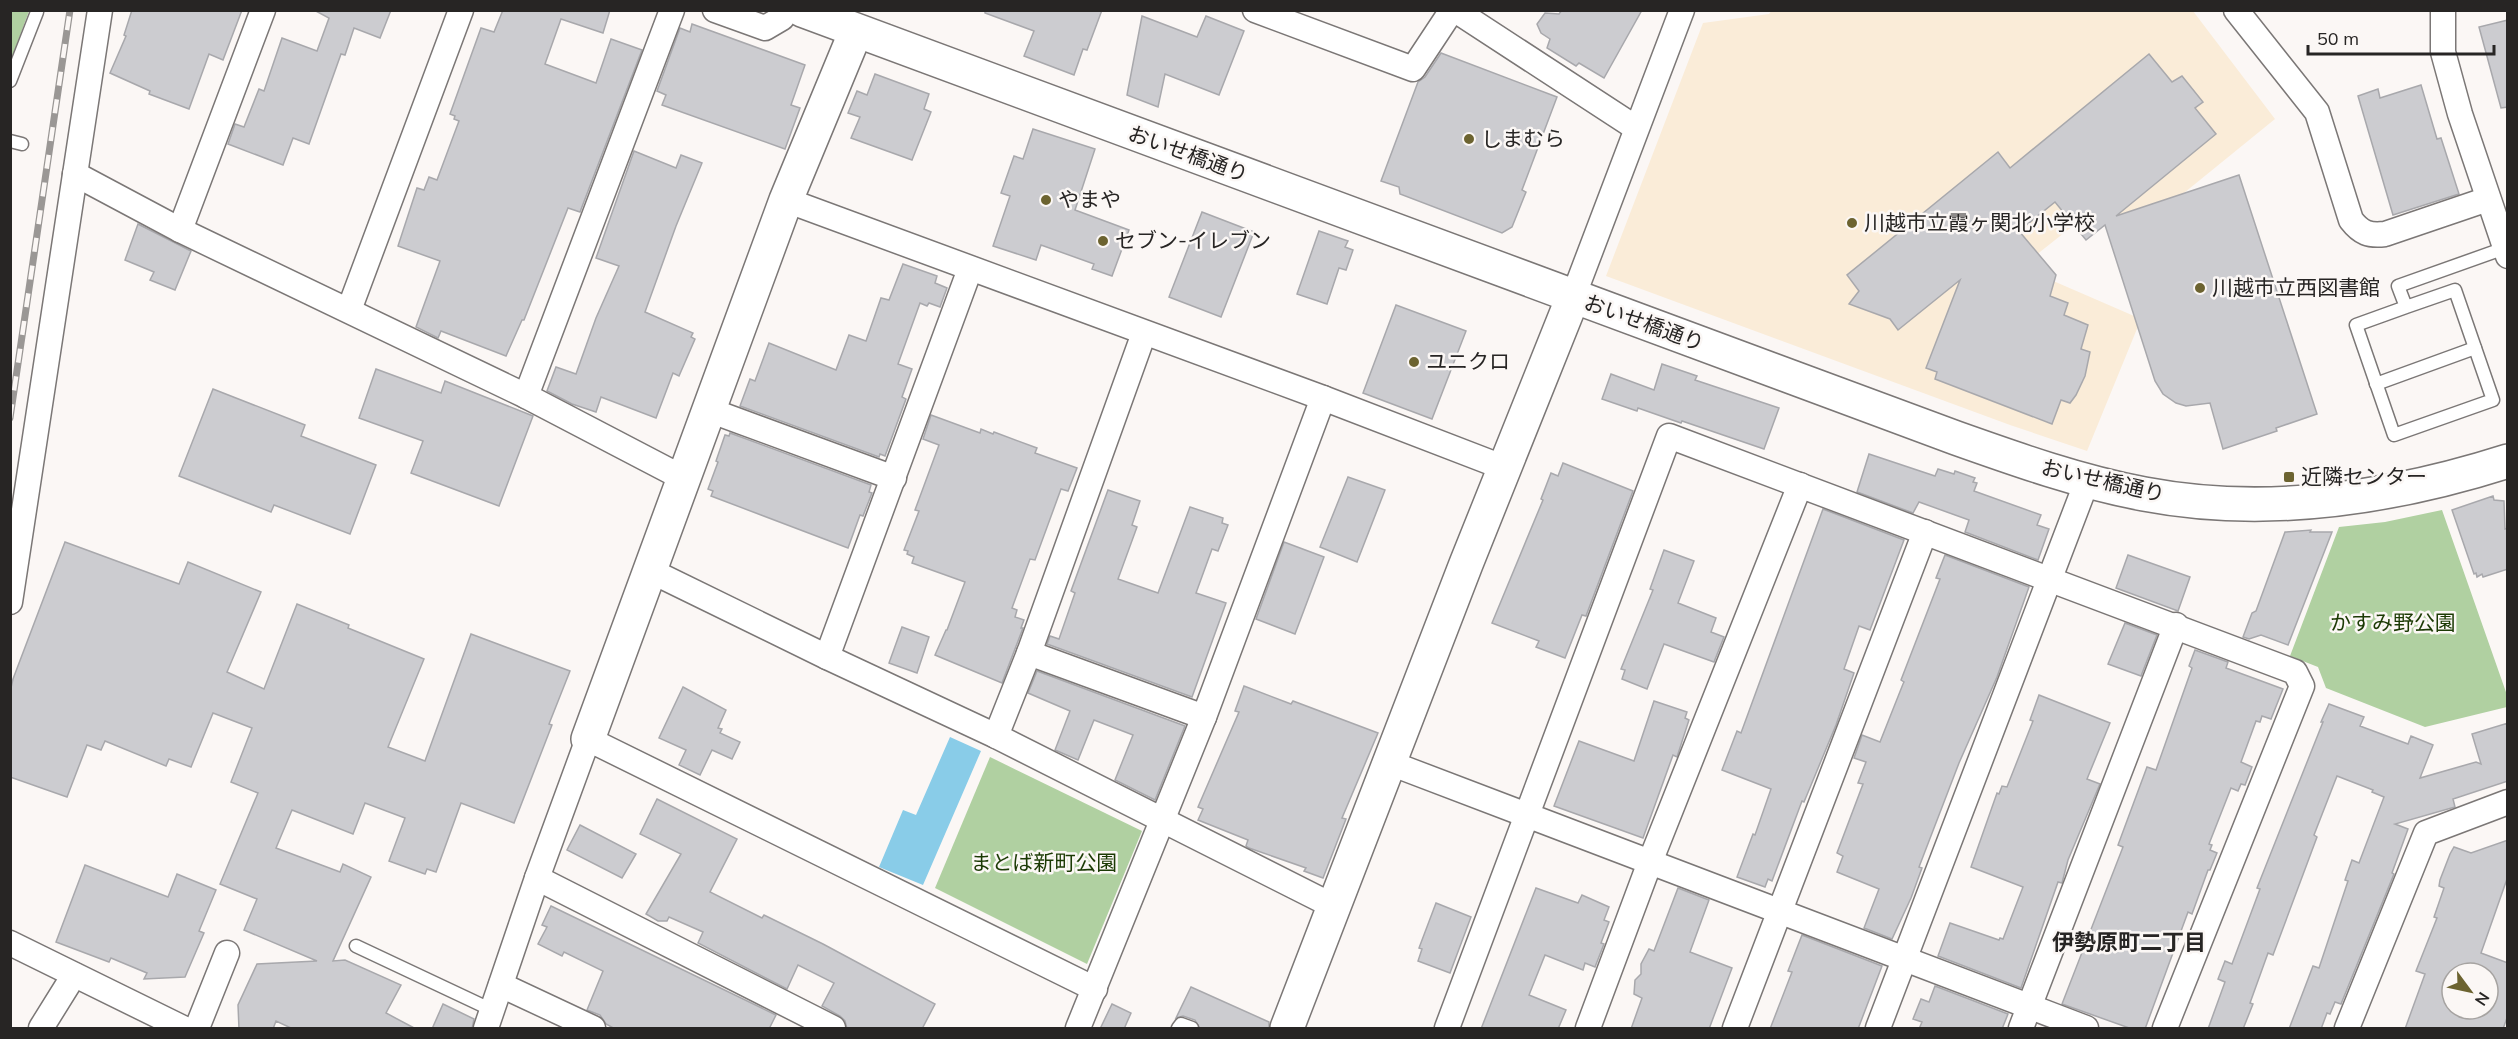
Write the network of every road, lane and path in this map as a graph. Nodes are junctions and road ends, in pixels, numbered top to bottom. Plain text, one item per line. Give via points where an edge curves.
1 (100, 10) edge
2 (263, 10) edge
3 (461, 10) edge
4 (672, 10) edge
5 (715, 10) edge
6 (787, 10) edge
7 (802, 10) edge
8 (1255, 10) edge
9 (1454, 10) edge
10 (1682, 10) edge
11 (2236, 10) edge
12 (2443, 10) edge
13 (37, 12) dead end
14 (860, 21) edge
15 (10, 81) edge
16 (1636, 128) junction
17 (75, 174) junction
18 (2495, 199) edge
19 (786, 200) junction
20 (180, 230) junction
21 (2506, 252) edge
22 (970, 269) junction
23 (1573, 297) junction
24 (2406, 307) junction
25 (349, 310) junction
26 (1144, 333) junction
27 (2475, 348) junction
28 (2376, 384) junction
29 (526, 396) junction
30 (1323, 398) junction
31 (709, 410) junction
32 (2508, 461) edge
33 (1505, 468) junction
34 (683, 478) junction
35 (894, 478) junction
36 (2087, 481) junction
37 (1800, 485) junction
38 (1925, 532) junction
39 (651, 571) junction
40 (2050, 581) junction
41 (10, 602) edge
42 (2176, 626) junction
43 (1029, 653) junction
44 (827, 657) junction
45 (1204, 717) junction
46 (996, 736) junction
47 (588, 739) junction
48 (1389, 763) junction
49 (2508, 802) edge
50 (1528, 815) junction
51 (1164, 819) junction
52 (1650, 862) junction
53 (537, 878) junction
54 (1335, 907) junction
55 (1779, 913) junction
56 (10, 943) edge
57 (356, 946) dead end
58 (227, 953) dead end
59 (1904, 960) junction
60 (74, 975) junction
61 (501, 985) junction
62 (1095, 988) junction
63 (2030, 1005) junction
64 (489, 1019) edge
65 (830, 1028) edge
66 (41, 1029) edge
67 (183, 1029) edge
68 (197, 1029) edge
69 (593, 1029) edge
70 (1078, 1029) edge
71 (1178, 1029) edge
72 (1192, 1029) edge
73 (1287, 1029) edge
74 (1447, 1029) edge
75 (1588, 1029) edge
76 (1735, 1029) edge
77 (1878, 1029) edge
78 (2021, 1029) edge
79 (2086, 1029) edge
80 (2165, 1029) edge
81 (2347, 1029) edge

1 - 17 street
2 - 20 street
3 - 25 street
4 - 29 street
5 - 6 street via 765,28 782,18
7 - 14 street, おいせ橋通り
8 - 9 street via 1413,69
9 - 16 street
10 - 16 street
11 - 18 street via 2317,112 2351,220 2359,231 2371,236 2385,234
12 - 18 street via 2443,52
13 - 15 lane
14 - 19 street
14 - 23 street, おいせ橋通り
16 - 23 street
17 - 20 street
17 - 41 street
18 - 21 street
19 - 22 street
19 - 31 street
20 - 25 street
21 - 24 lane via 2398,286
22 - 26 street
22 - 35 street
23 - 33 street
23 - 36 street, おいせ橋通り via 1978,446
24 - 27 lane via 2455,290
24 - 28 lane via 2356,325
25 - 29 street
26 - 30 street
26 - 43 street
27 - 28 lane
27 - 28 lane via 2493,400 2394,435
29 - 34 street
30 - 33 street
30 - 45 street
31 - 34 street
31 - 35 street
32 - 36 street, おいせ橋通り via 2405,487 2290,503 2194,501
33 - 48 street
34 - 39 street
35 - 44 street
36 - 40 street
37 - 38 street
37 - 50 street via 1670,436
37 - 52 street
38 - 40 street
38 - 55 street
39 - 44 street
39 - 47 street
40 - 42 street
40 - 59 street
42 - 63 street
42 - 80 street via 2295,672 2302,686
43 - 45 street
43 - 46 street
44 - 46 street
45 - 51 street
46 - 51 street
47 - 53 street
47 - 62 street
48 - 50 street
48 - 54 street
49 - 81 street via 2426,833
50 - 52 street
50 - 74 street
51 - 54 street
51 - 62 street
52 - 55 street
52 - 75 street
53 - 61 street
53 - 65 street
54 - 73 street
55 - 59 street
55 - 76 street
56 - 60 street
57 - 64 lane
58 - 68 street
59 - 63 street
59 - 77 street
60 - 66 street
60 - 67 street
61 - 64 street
61 - 69 street
62 - 70 street
63 - 78 street
63 - 79 street
71 - 72 lane via 1180,1024

